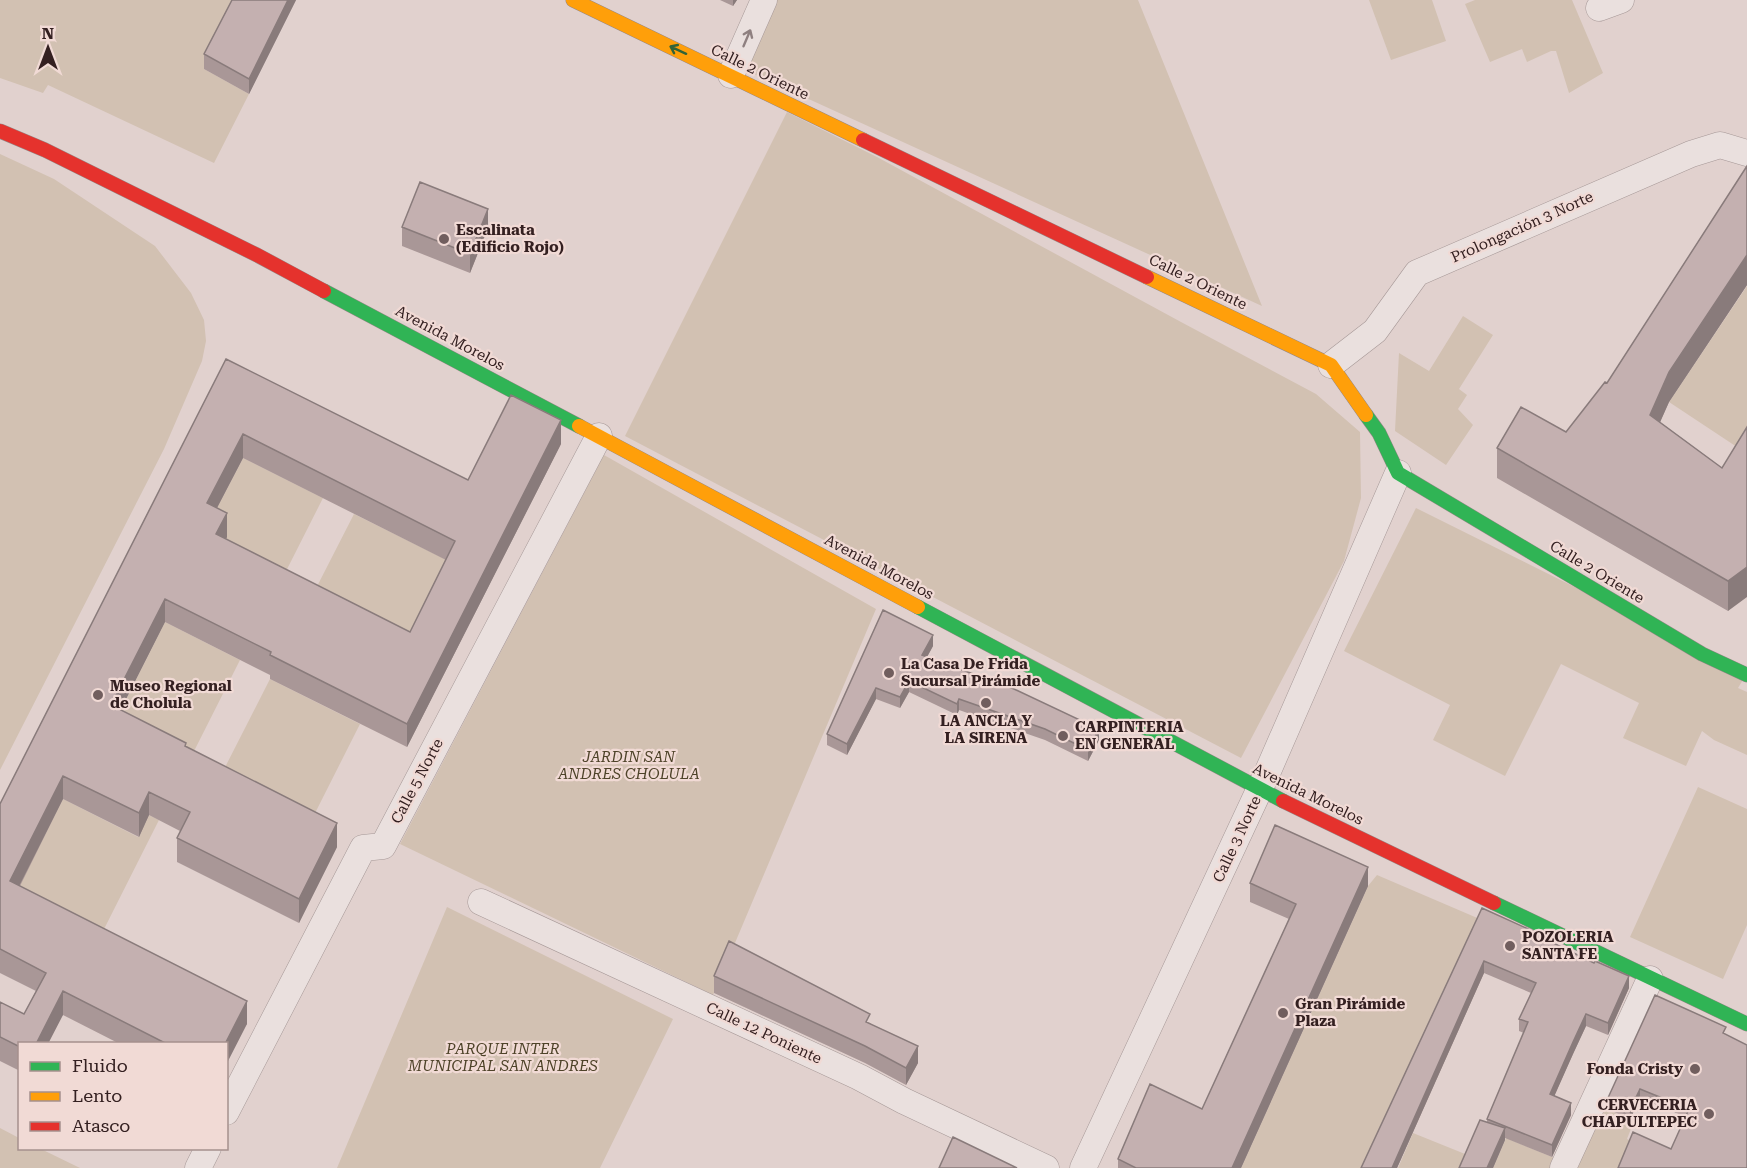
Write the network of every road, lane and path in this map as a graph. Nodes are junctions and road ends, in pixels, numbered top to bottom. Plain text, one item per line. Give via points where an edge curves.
1 (573, 0) edge
2 (764, 0) edge
3 (731, 75) junction
4 (0, 131) edge
5 (1747, 153) edge
6 (1331, 366) junction
7 (599, 436) junction
8 (1398, 473) junction
9 (1747, 675) edge
10 (1260, 790) junction
11 (480, 902) dead end
12 (1650, 979) junction
13 (1747, 1024) edge
14 (228, 1108) edge
15 (207, 1150) edge
16 (198, 1168) edge
17 (1046, 1168) edge
18 (1083, 1168) edge
19 (1563, 1168) edge

3 -> 1 main road, Calle 2 Oriente
3 -> 2 street
3 - 6 main road, Calle 2 Oriente
4 - 7 main road, Avenida Morelos via 257,255
5 - 6 street, Prolongación 3 Norte via 1720,145 1691,154 1417,273 1375,331
6 - 8 main road, Calle 2 Oriente via 1378,433
7 - 10 main road, Avenida Morelos
7 - 14 street, Calle 5 Norte via 383,846 363,848
8 - 9 main road, Calle 2 Oriente via 1702,654
8 - 10 street, Calle 3 Norte
10 - 12 main road, Avenida Morelos
10 - 18 street, Calle 3 Norte
11 - 17 street, Calle 12 Poniente
12 - 13 main road, Avenida Morelos
12 - 19 street
15 - 16 street

